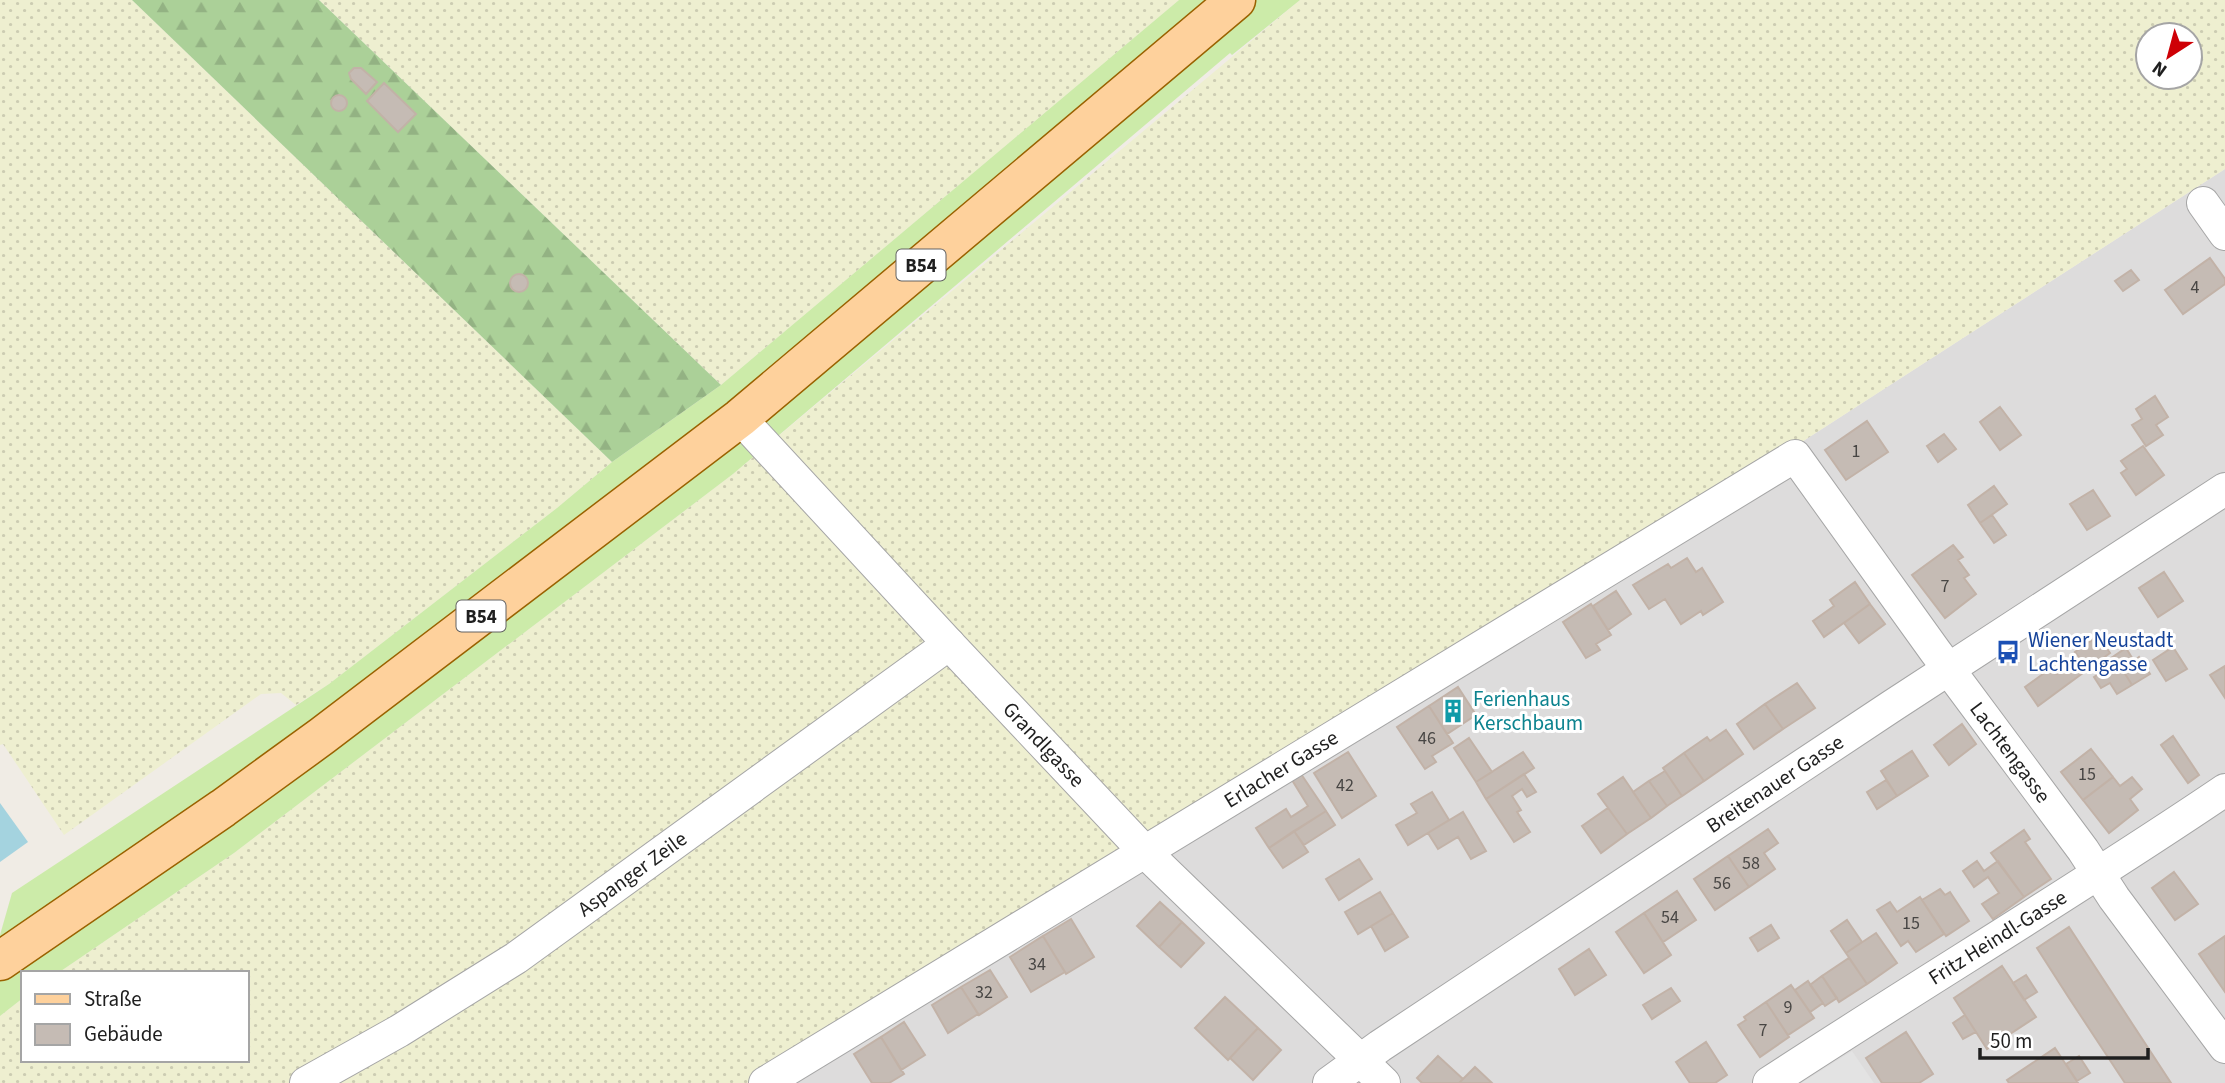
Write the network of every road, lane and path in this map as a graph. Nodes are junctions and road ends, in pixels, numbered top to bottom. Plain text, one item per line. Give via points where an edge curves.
1 (1236, 0) edge
2 (2203, 203) dead end
3 (2225, 234) edge
4 (740, 418) junction
5 (1795, 456) joint
6 (2225, 489) edge
7 (949, 644) junction
8 (1949, 670) junction
9 (2225, 790) edge
10 (1146, 853) junction
11 (2098, 873) junction
12 (0, 961) edge
13 (2225, 1047) edge
14 (1360, 1060) junction
15 (306, 1083) edge
16 (765, 1083) edge
17 (1329, 1083) edge
18 (1384, 1083) edge
19 (1769, 1083) edge

1 - 4 main road, B54
2 - 3 street
4 - 7 street, Grandlgasse
4 - 12 main road, B54 via 322,736
5 - 8 street, Lachtengasse
5 - 10 street, Erlacher Gasse
6 - 8 street, Breitenauer Gasse
7 - 10 street, Grandlgasse
7 - 15 street, Aspanger Zeile via 516,958
8 - 11 street, Lachtengasse
8 - 14 street, Breitenauer Gasse
9 - 11 street, Fritz Heindl-Gasse
10 - 14 street, Grandlgasse
10 - 16 street, Erlacher Gasse
11 - 13 street, Lachtengasse
11 - 19 street, Fritz Heindl-Gasse
14 - 17 street, Breitenauer Gasse
14 - 18 street, Grandlgasse

